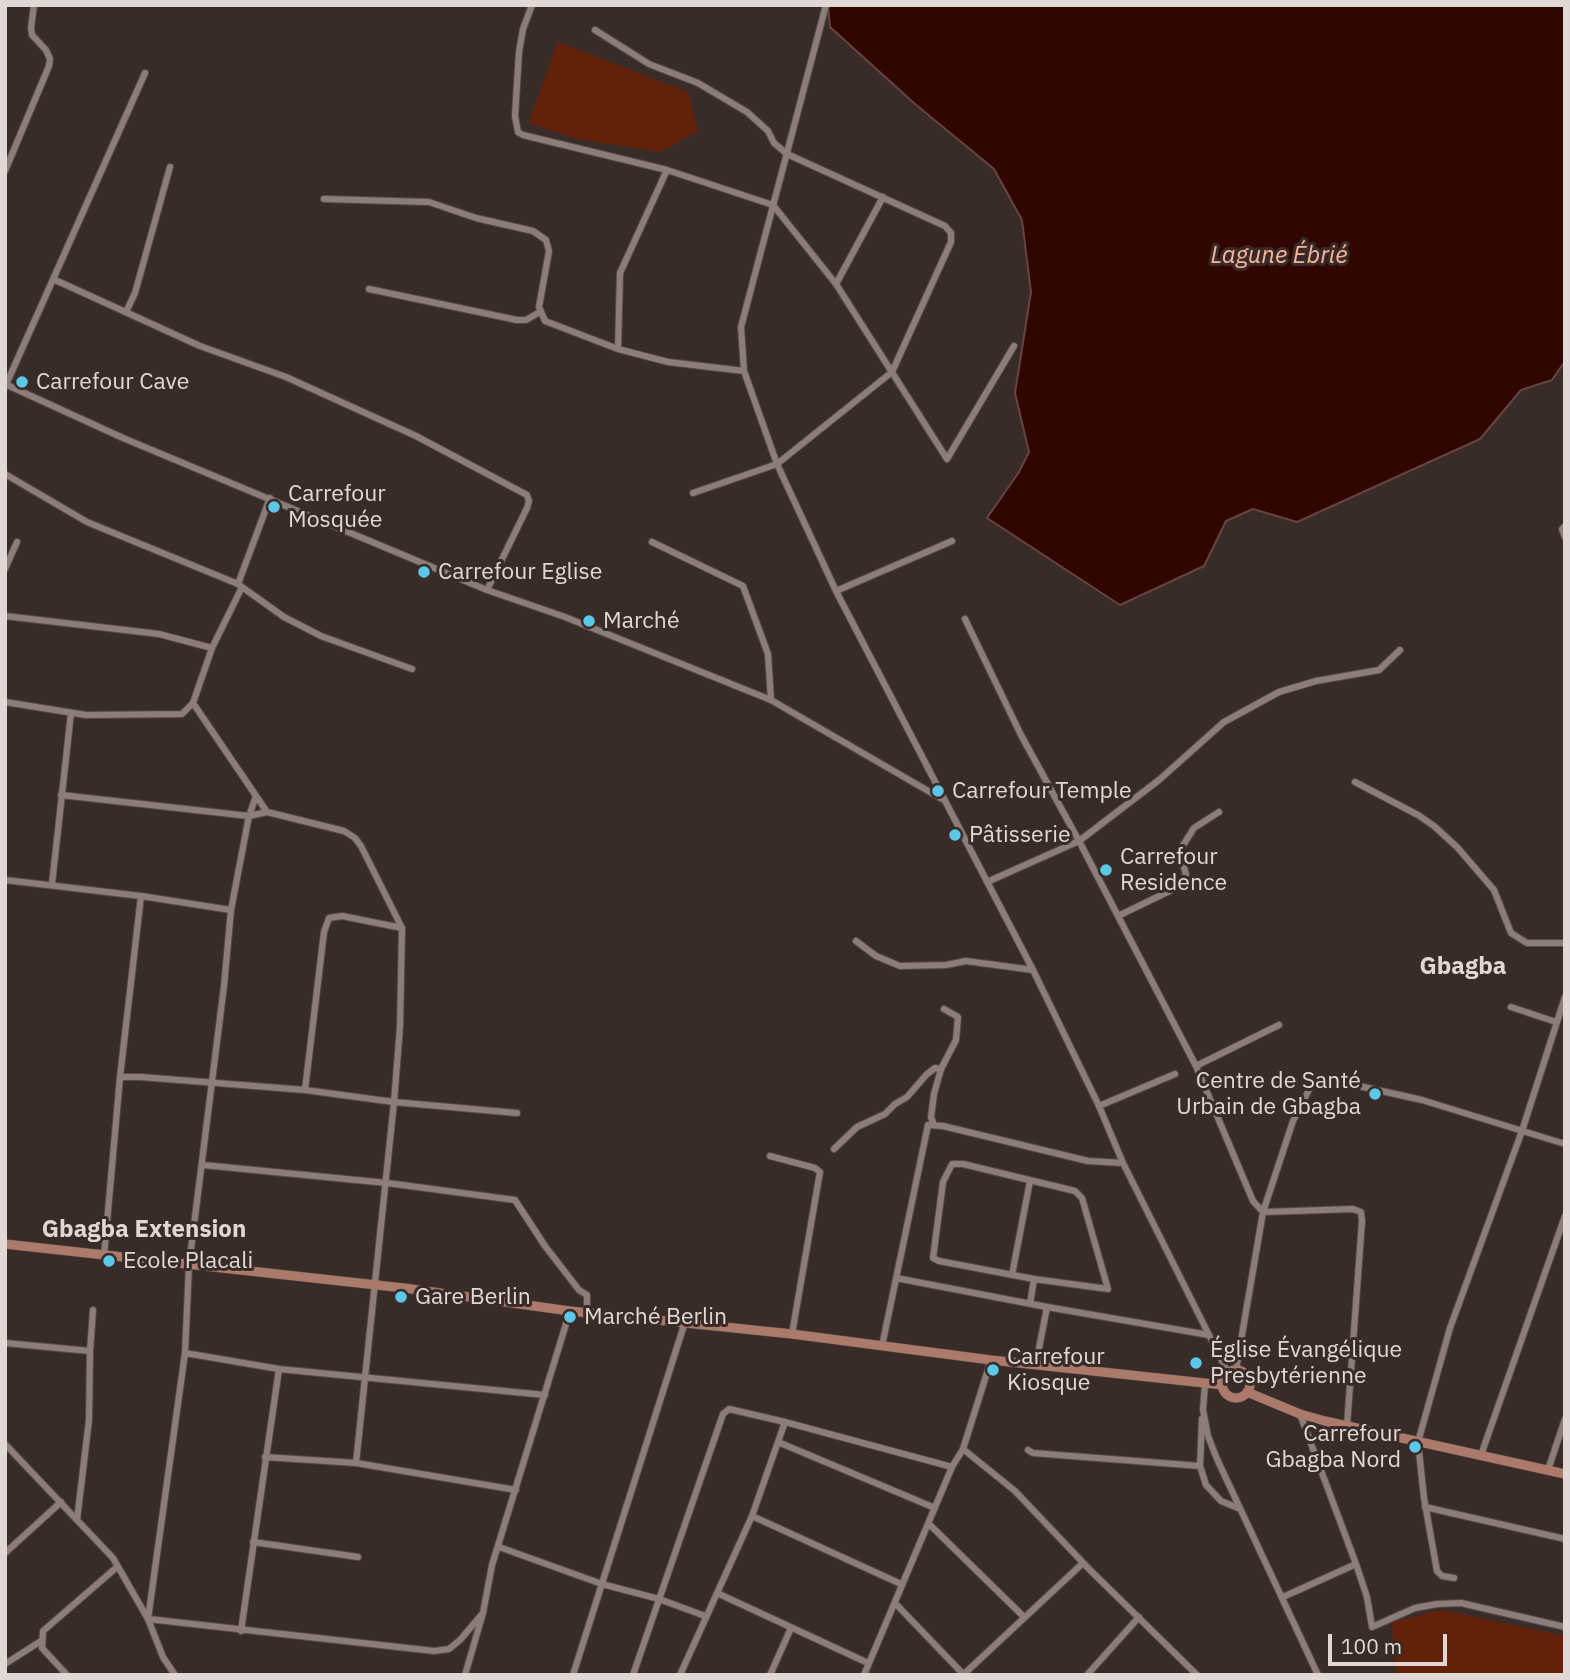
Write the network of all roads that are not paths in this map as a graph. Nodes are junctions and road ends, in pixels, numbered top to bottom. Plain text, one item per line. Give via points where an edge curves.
1 (532, 5) edge
2 (826, 5) edge
3 (32, 6) edge
4 (595, 30) dead end
5 (145, 73) dead end
6 (787, 154) junction
7 (170, 167) dead end
8 (667, 170) junction
9 (5, 171) edge
10 (883, 197) junction
11 (324, 199) dead end
12 (773, 205) junction
13 (52, 279) junction
14 (836, 284) junction
15 (369, 289) dead end
16 (126, 312) junction
17 (540, 312) junction
18 (1014, 346) dead end
19 (618, 349) junction
20 (744, 371) junction
21 (892, 372) junction
22 (6, 385) edge
23 (777, 464) junction
24 (5, 474) edge
25 (693, 492) dead end
26 (270, 498) junction
27 (1565, 526) edge
28 (1565, 537) edge
29 (952, 541) dead end
30 (17, 542) dead end
31 (652, 542) dead end
32 (5, 569) edge
33 (240, 585) junction
34 (487, 590) junction
35 (836, 591) junction
36 (5, 616) edge
37 (965, 619) dead end
38 (212, 648) junction
39 (1400, 650) dead end
40 (412, 669) dead end
41 (771, 700) junction
42 (5, 702) edge
43 (193, 703) junction
44 (71, 713) junction
45 (1355, 782) dead end
46 (61, 795) junction
47 (256, 796) junction
48 (944, 800) junction
49 (267, 812) junction
50 (1219, 812) dead end
51 (249, 817) junction
52 (1079, 841) junction
53 (5, 880) edge
54 (987, 882) junction
55 (52, 884) junction
56 (141, 896) junction
57 (231, 910) junction
58 (1118, 916) junction
59 (402, 928) junction
60 (856, 941) dead end
61 (1565, 943) edge
62 (1033, 970) junction
63 (1565, 997) edge
64 (1511, 1007) dead end
65 (944, 1009) dead end
66 (1556, 1022) junction
67 (1279, 1025) dead end
68 (1196, 1066) junction
69 (942, 1069) junction
70 (1175, 1074) dead end
71 (120, 1077) junction
72 (212, 1082) junction
73 (305, 1090) junction
74 (394, 1102) junction
75 (1099, 1106) junction
76 (517, 1113) dead end
77 (934, 1125) junction
78 (1522, 1131) junction
79 (1565, 1144) edge
80 (834, 1149) dead end
81 (770, 1156) dead end
82 (1123, 1163) junction
83 (203, 1165) junction
84 (1030, 1181) junction
85 (387, 1183) junction
86 (1262, 1212) junction
87 (1565, 1216) edge
88 (5, 1244) edge
89 (104, 1256) junction
90 (190, 1265) junction
91 (1012, 1275) junction
92 (896, 1278) junction
93 (1034, 1279) junction
94 (376, 1285) junction
95 (1030, 1304) junction
96 (1046, 1307) junction
97 (93, 1310) dead end
98 (570, 1311) junction
99 (587, 1313) junction
100 (685, 1322) junction
101 (792, 1334) junction
102 (1209, 1335) junction
103 (5, 1343) edge
104 (882, 1346) junction
105 (90, 1351) junction
106 (185, 1353) junction
107 (991, 1360) junction
108 (1036, 1364) junction
109 (279, 1369) junction
110 (1232, 1371) junction
111 (365, 1378) junction
112 (1205, 1384) junction
113 (1223, 1385) junction
114 (1247, 1392) junction
115 (545, 1395) junction
116 (1203, 1410) junction
117 (1300, 1414) junction
118 (1565, 1419) edge
119 (785, 1422) junction
120 (1347, 1426) junction
121 (778, 1442) junction
122 (1418, 1442) junction
123 (5, 1444) edge
124 (963, 1448) junction
125 (1028, 1450) dead end
126 (1482, 1455) junction
127 (265, 1457) junction
128 (356, 1463) junction
129 (1200, 1466) junction
130 (952, 1467) junction
131 (1548, 1470) junction
132 (1565, 1474) edge
133 (516, 1490) junction
134 (61, 1502) junction
135 (1426, 1507) junction
136 (935, 1508) junction
137 (1238, 1508) junction
138 (752, 1516) junction
139 (77, 1520) junction
140 (930, 1525) junction
141 (1565, 1539) edge
142 (253, 1542) junction
143 (499, 1547) junction
144 (5, 1553) edge
145 (358, 1557) dead end
146 (1083, 1563) junction
147 (1356, 1564) junction
148 (117, 1567) junction
149 (1454, 1578) dead end
150 (603, 1584) junction
151 (901, 1584) junction
152 (716, 1594) junction
153 (1283, 1597) junction
154 (659, 1599) junction
155 (895, 1603) junction
156 (483, 1613) junction
157 (705, 1616) junction
158 (1024, 1617) junction
159 (1139, 1617) junction
160 (148, 1619) junction
161 (1565, 1627) edge
162 (790, 1628) junction
163 (241, 1631) junction
164 (41, 1641) junction
165 (868, 1662) junction
166 (5, 1664) edge
167 (964, 1674) edge
168 (66, 1675) edge
169 (175, 1675) edge
170 (464, 1675) edge
171 (573, 1675) edge
172 (633, 1675) edge
173 (680, 1675) edge
174 (770, 1675) edge
175 (864, 1675) edge
176 (1087, 1675) edge
177 (1197, 1675) edge
178 (1318, 1675) edge

1 - 8 street via 519,52 518,132
2 - 6 street
3 - 9 street via 32,35 50,60
4 - 6 street via 649,64 698,83 737,106
5 - 13 street
6 - 10 street
6 - 12 street
7 - 16 street
8 - 12 street
8 - 19 street via 620,273
10 - 14 street
10 - 21 street via 951,233 951,242
11 - 17 street via 429,202 476,219 533,231 546,240 549,251
12 - 14 street
12 - 20 street via 741,327
13 - 16 street
13 - 22 street
14 - 21 street
15 - 17 street via 517,320
16 - 34 street via 200,346 286,377 527,495 527,508
17 - 19 street via 551,325
18 - 21 street via 947,458
19 - 20 street via 668,362
20 - 23 street
21 - 23 street
22 - 26 street
23 - 25 street
23 - 35 street
24 - 33 street via 87,522
26 - 33 street
26 - 34 street
27 - 28 street
29 - 35 street
30 - 32 street
31 - 41 street via 743,586 768,654
33 - 38 street
33 - 40 street via 284,617 321,636
34 - 41 street
35 - 48 street
36 - 38 street via 159,635
37 - 52 street
38 - 43 street
39 - 52 street via 1379,670 1279,691 1224,722
41 - 48 street
42 - 44 street
43 - 44 street via 176,716
43 - 47 street
44 - 46 street
45 - 61 street via 1418,815 1457,847 1494,890 1511,933 1527,943
46 - 51 street
46 - 55 street
47 - 49 street
47 - 51 street
48 - 54 street
49 - 51 street
49 - 59 street via 344,831 355,838
50 - 58 street via 1194,828 1182,847 1186,875 1180,886
51 - 57 street
52 - 54 street
52 - 58 street
53 - 55 street
54 - 62 street
55 - 56 street
56 - 57 street
56 - 71 street
57 - 72 street
58 - 68 street
59 - 73 street via 342,916 329,918
59 - 74 street
60 - 62 street via 900,966 966,961
62 - 75 street
63 - 66 street
64 - 66 street
65 - 69 street via 958,1017 956,1040
66 - 78 street
67 - 68 street
68 - 86 street via 1253,1201
69 - 77 street via 934,1094
69 - 80 street via 935,1068 907,1097 857,1127
70 - 75 street
71 - 72 street
71 - 89 street
72 - 73 street
72 - 83 street
73 - 74 street
74 - 76 street
74 - 85 street
75 - 82 street
77 - 82 street via 1088,1161
77 - 92 street via 925,1130
78 - 79 street
78 - 86 street via 1422,1100 1328,1079 1314,1080 1293,1121
78 - 122 street via 1451,1328
81 - 101 street via 820,1172
82 - 102 street
83 - 85 street
83 - 90 street
84 - 91 street
84 - 91 street via 952,1164 943,1182 933,1258
84 - 93 street via 1075,1191 1082,1198 1108,1289
85 - 94 street
85 - 99 street via 515,1200 545,1246 587,1295
86 - 110 street
86 - 120 street via 1361,1212
87 - 126 street
88 - 89 street
89 - 90 street
90 - 94 street
90 - 106 street
91 - 93 street
92 - 95 street
92 - 104 street
93 - 95 street
94 - 98 street
94 - 111 street
95 - 96 street
96 - 102 street
96 - 108 street
97 - 105 street
98 - 99 street
98 - 115 street
99 - 100 street
100 - 101 street
100 - 150 street
101 - 104 street
102 - 110 street
103 - 105 street
104 - 107 street
105 - 139 street via 89,1420
106 - 109 street
106 - 160 street
107 - 108 street
107 - 124 street
108 - 112 street
109 - 111 street
109 - 127 street
110 - 113 street
110 - 114 street via 1244,1372 1249,1380
111 - 115 street
111 - 128 street
112 - 113 street
112 - 116 street
113 - 114 street via 1234,1397
114 - 117 street
115 - 133 street
116 - 129 street
116 - 137 street via 1208,1436
117 - 120 street
117 - 147 street
118 - 131 street
119 - 121 street
119 - 130 street
119 - 154 street via 729,1409 723,1414
120 - 122 street
121 - 136 street
121 - 138 street
122 - 126 street
122 - 135 street
123 - 134 street
124 - 130 street
124 - 146 street via 1015,1491
125 - 129 street
126 - 131 street
127 - 128 street
127 - 142 street
128 - 133 street
129 - 137 street via 1211,1492
130 - 136 street
131 - 132 street
133 - 143 street
134 - 139 street
134 - 144 street
135 - 141 street
135 - 149 street via 1437,1572
136 - 140 street
137 - 153 street
138 - 151 street
138 - 152 street
139 - 148 street
140 - 151 street
140 - 158 street
142 - 145 street
142 - 163 street
143 - 150 street
143 - 156 street
146 - 158 street
146 - 159 street
147 - 153 street
147 - 161 street via 1372,1627 1415,1608 1461,1603
148 - 160 street
148 - 164 street via 43,1631
150 - 154 street
150 - 171 street
151 - 155 street
152 - 157 street
152 - 162 street
153 - 178 street
154 - 157 street
154 - 172 street
155 - 165 street
155 - 167 street
156 - 163 street via 449,1649 434,1651
156 - 170 street
157 - 173 street
158 - 167 street
159 - 176 street
159 - 177 street
160 - 163 street
160 - 169 street
162 - 165 street
162 - 174 street
164 - 166 street
164 - 168 street
165 - 175 street

